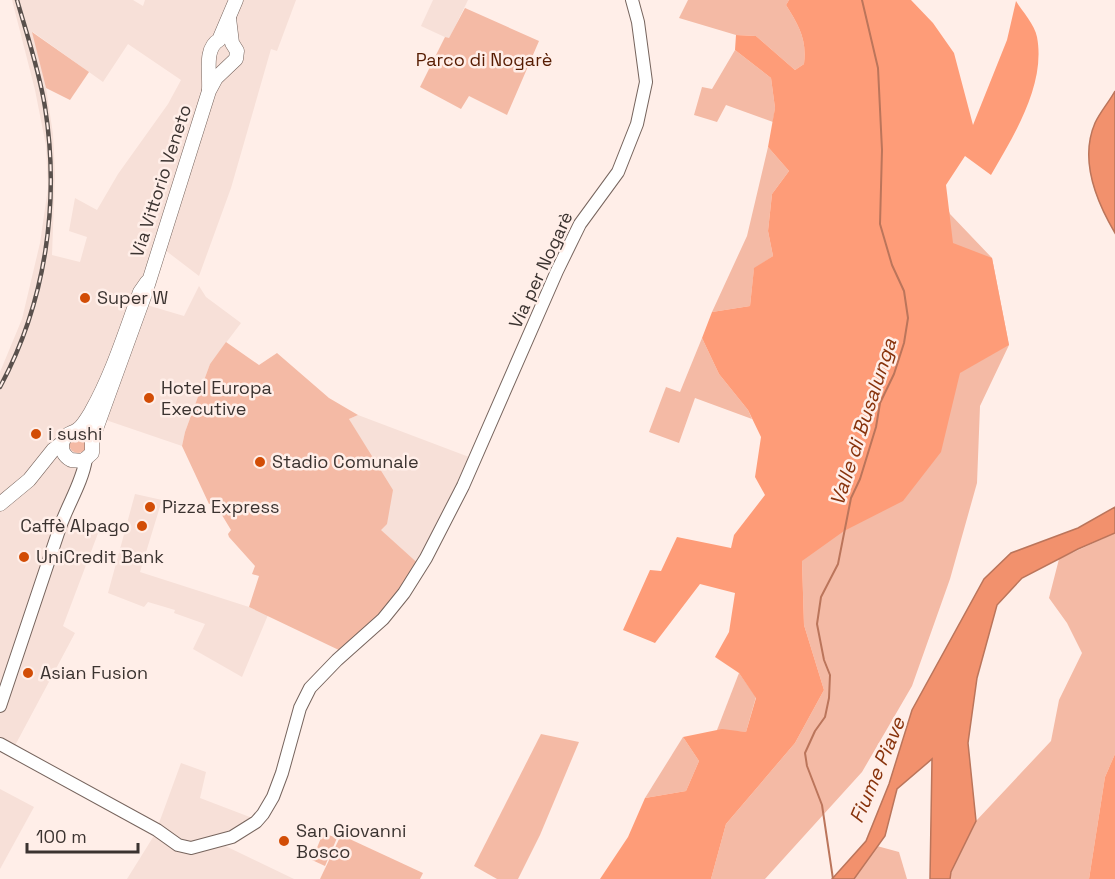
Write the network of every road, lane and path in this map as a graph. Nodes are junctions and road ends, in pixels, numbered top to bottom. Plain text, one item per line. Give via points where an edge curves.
1 (236, 0) edge
2 (632, 0) edge
3 (226, 42) junction
4 (210, 60) junction
5 (226, 68) junction
6 (209, 91) junction
7 (147, 282) junction
8 (77, 430) junction
9 (92, 440) junction
10 (72, 455) junction
11 (0, 504) edge
12 (0, 706) edge
13 (0, 744) edge

1 - 3 main road, Via Vittorio Veneto
2 - 13 street, Via per Nogarè via 646,82 637,124 618,172 580,224 464,486 426,558 393,607 314,682 306,695 282,773 263,814 232,837 191,848 182,846
3 - 4 main road, Via Vittorio Veneto via 211,46
3 - 5 main road, Via Vittorio Veneto via 237,55
4 - 5 main road via 217,67
4 - 6 main road, Via Vittorio Veneto
5 - 6 main road, Via Vittorio Veneto
6 - 7 main road, Via Vittorio Veneto
7 - 8 main road, Via Vittorio Veneto via 99,396
7 - 9 main road, Via Vittorio Veneto
8 - 9 main road
8 - 10 main road, Via Vittorio Veneto via 68,434
9 - 10 main road, Via Vittorio Veneto via 93,449
10 - 11 main road via 57,457 41,466
10 - 12 street, Via Vittorio Veneto via 79,474 77,485

